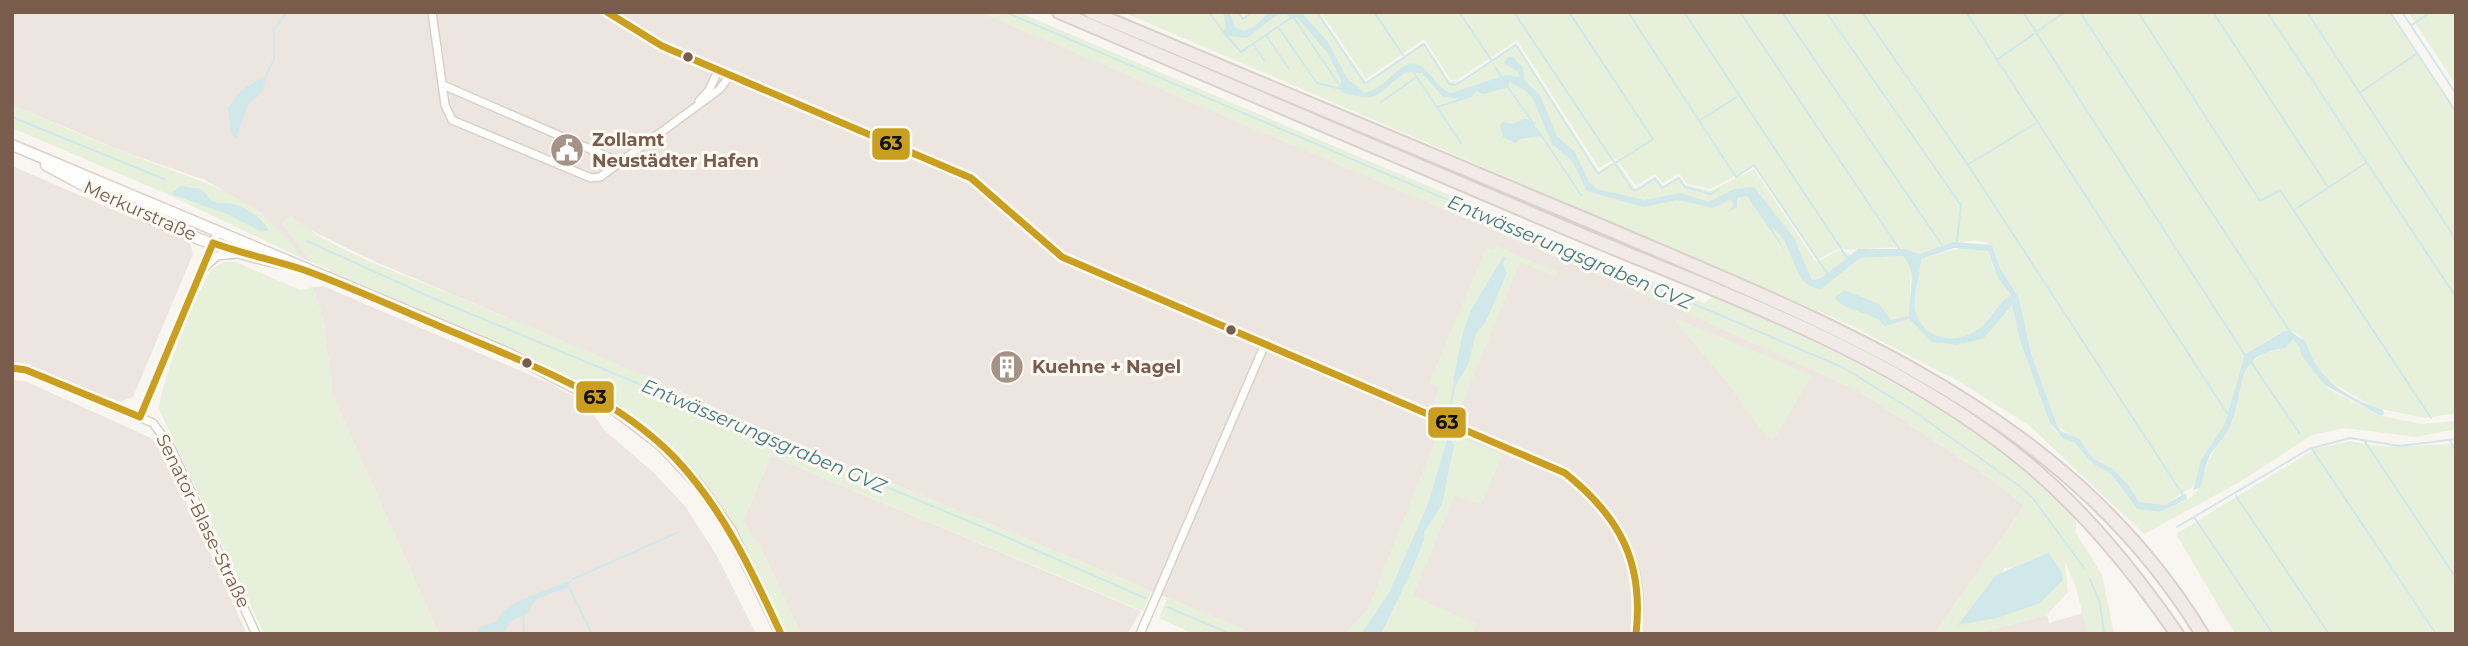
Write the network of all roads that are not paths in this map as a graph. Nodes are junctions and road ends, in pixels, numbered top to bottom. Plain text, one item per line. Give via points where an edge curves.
1 (432, 12) edge
2 (607, 12) edge
3 (1059, 12) edge
4 (1091, 12) edge
5 (719, 71) junction
6 (730, 75) junction
7 (443, 85) junction
8 (691, 109) junction
9 (12, 146) edge
10 (620, 162) junction
11 (215, 238) junction
12 (237, 253) junction
13 (314, 273) junction
14 (199, 274) junction
15 (1265, 344) junction
16 (12, 368) edge
17 (140, 417) junction
18 (256, 634) edge
19 (781, 634) edge
20 (1140, 634) edge
21 (1636, 634) edge
22 (2177, 634) edge
23 (2202, 634) edge

1 - 7 street
2 - 5 street via 640,35
3 - 22 highway via 1782,319 1911,383 2000,442 2055,488 2117,553
4 - 23 highway via 1788,307 1921,372 2030,445 2105,511
5 - 6 street
5 - 8 street
6 - 8 street via 720,89
6 - 15 street via 971,178 1062,257
7 - 10 street
7 - 10 street via 447,115 457,124 591,178
8 - 10 street
9 - 11 street, Merkurstraße via 86,188
11 - 12 street, Merkurstraße
11 - 13 street, Merkurstraße
11 - 14 street, Senator-Blase-Straße
12 - 13 street, Merkurstraße
12 - 14 street via 217,256
13 - 19 street, Merkurstraße via 517,358 578,387 635,424 680,464 715,507
14 - 17 street, Senator-Blase-Straße
15 - 20 street
15 - 21 street via 1538,459 1586,487 1613,518 1634,562 1639,594
16 - 17 street, Senator-Blase-Straße via 26,369
17 - 18 street, Senator-Blase-Straße via 153,423 171,448

